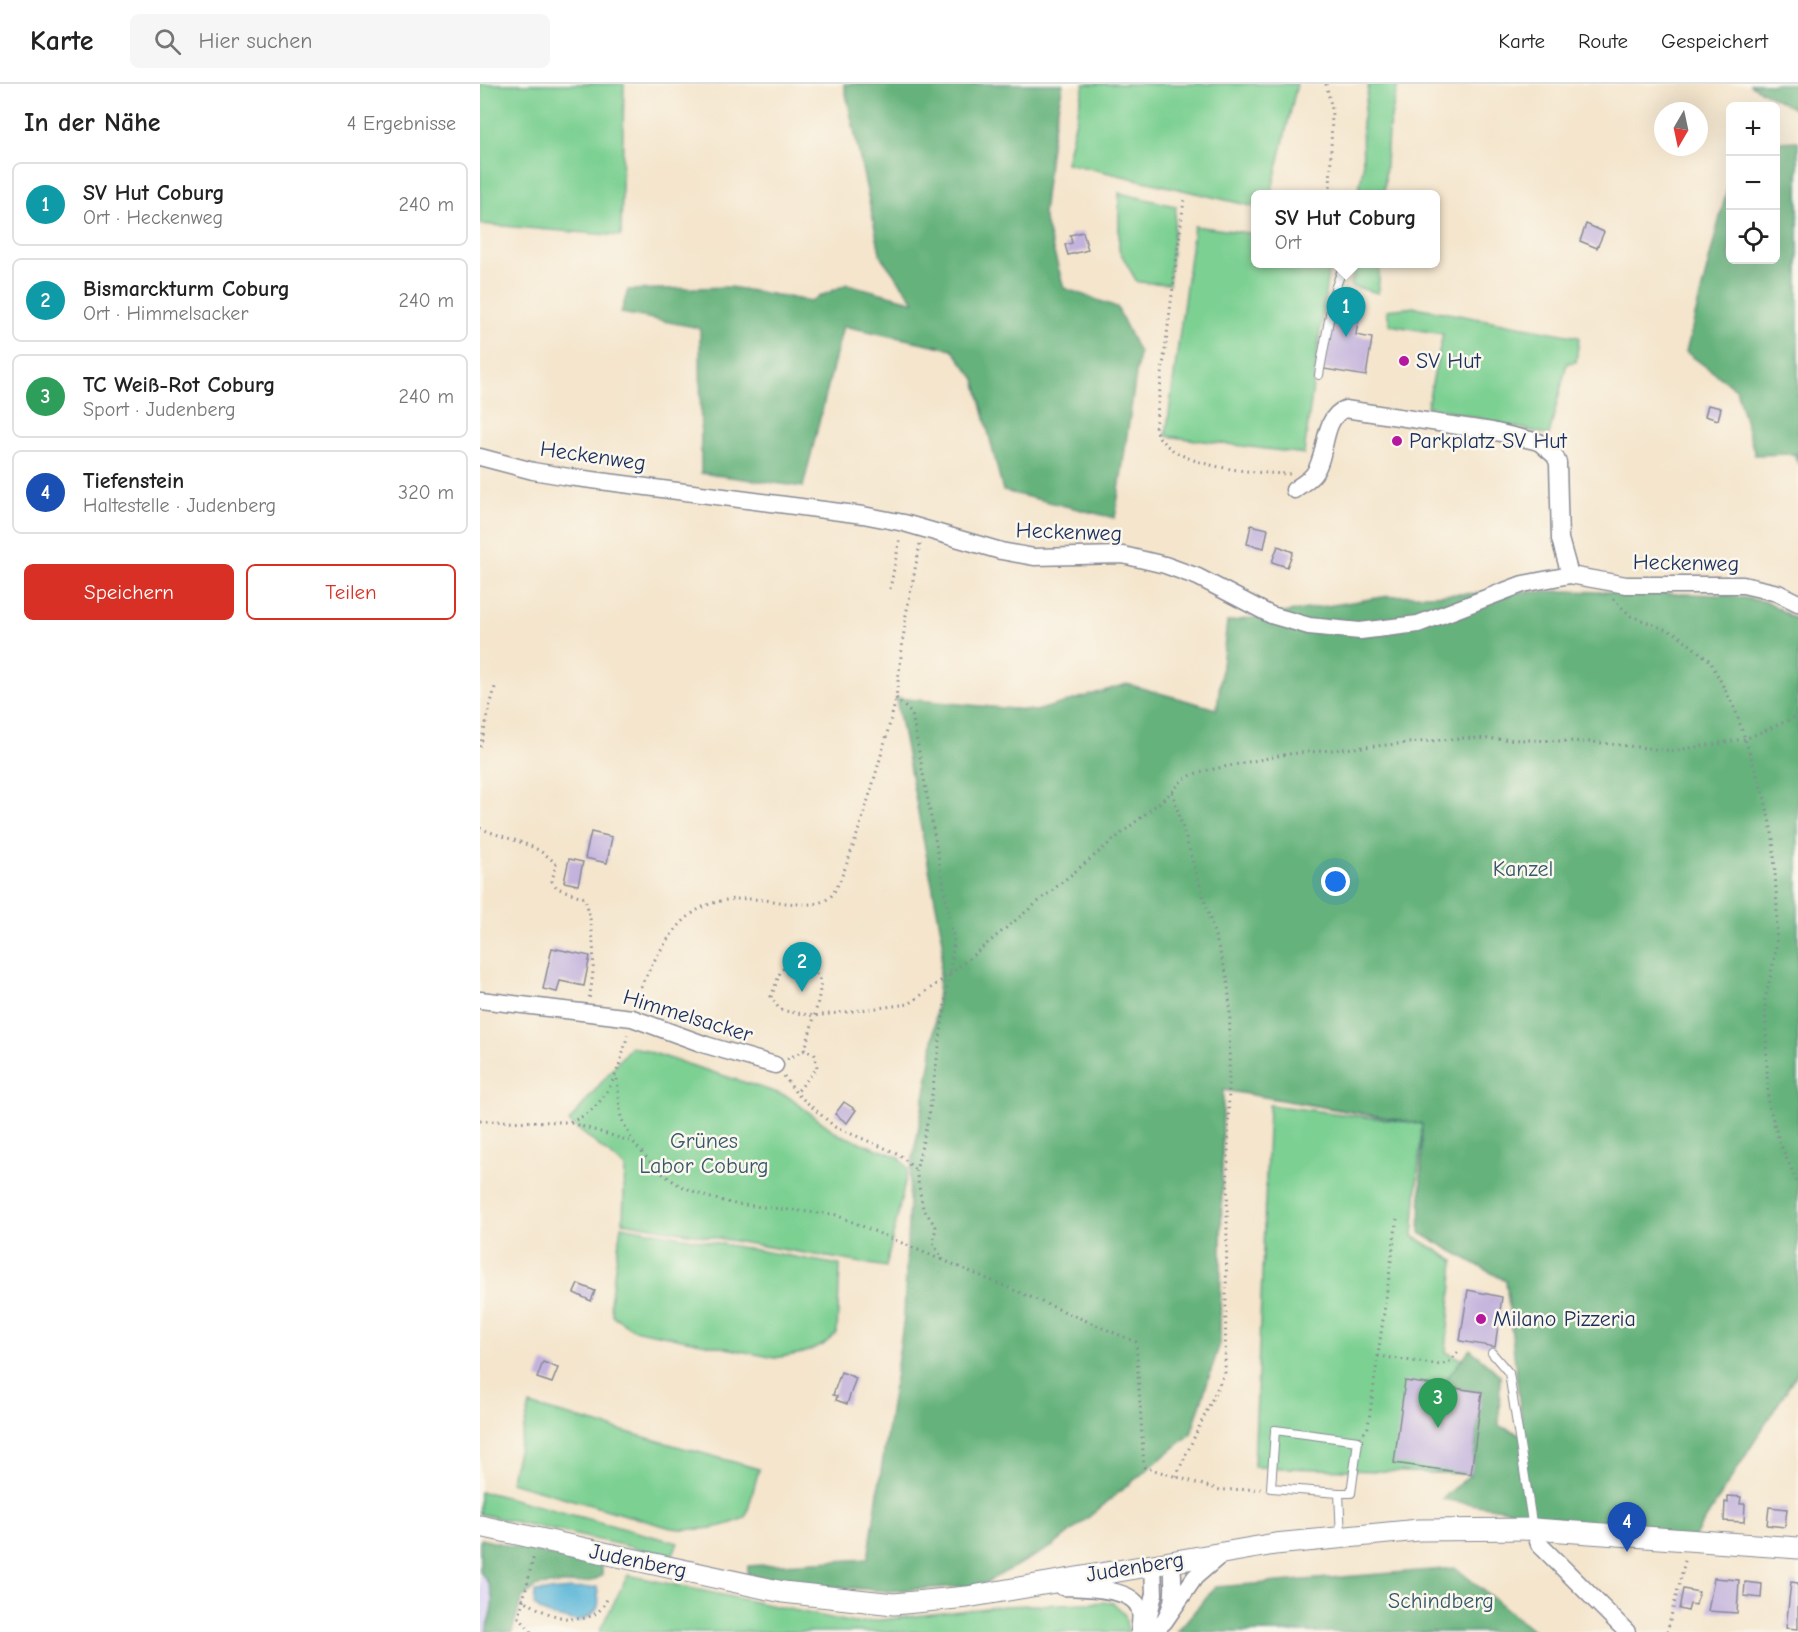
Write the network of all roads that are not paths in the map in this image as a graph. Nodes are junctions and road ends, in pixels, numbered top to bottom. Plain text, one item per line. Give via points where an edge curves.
1 (1343, 268) edge
2 (1319, 375) dead end
3 (480, 457) edge
4 (1294, 490) dead end
5 (1570, 575) junction
6 (1798, 603) edge
7 (480, 1000) edge
8 (775, 1065) road end
9 (1492, 1353) dead end
10 (1339, 1493) junction
11 (480, 1526) edge
12 (1534, 1529) junction
13 (1341, 1537) junction
14 (1798, 1548) edge
15 (1225, 1552) junction
16 (1162, 1563) junction
17 (1029, 1585) junction
18 (1159, 1627) edge
19 (1139, 1632) edge
20 (1145, 1632) edge
21 (1627, 1632) edge

1 - 2 lane via 1334,292
3 - 5 street, Heckenweg via 569,477 863,515 1034,557 1111,555 1144,560 1198,577 1271,615 1309,626 1360,631 1418,624 1523,584
4 - 5 street via 1313,475 1323,456 1330,423 1345,409 1539,442 1558,463 1560,539
5 - 6 street, Heckenweg via 1626,585 1743,585 1778,593
7 - 8 street, Himmelsacker via 632,1018
9 - 12 lane via 1509,1373
10 - 10 lane via 1350,1493 1358,1442 1275,1430 1271,1488
10 - 13 lane
11 - 17 street, Judenberg via 818,1598 894,1604 942,1601
12 - 13 street, Judenberg via 1419,1530
12 - 14 street, Judenberg
12 - 21 street via 1539,1544
13 - 15 street, Judenberg
15 - 16 street, Judenberg
15 - 18 street via 1195,1577
16 - 17 street, Judenberg
16 - 18 street via 1175,1594 1172,1608
16 - 20 street
17 - 19 street via 1100,1589 1126,1596 1134,1600 1140,1611

